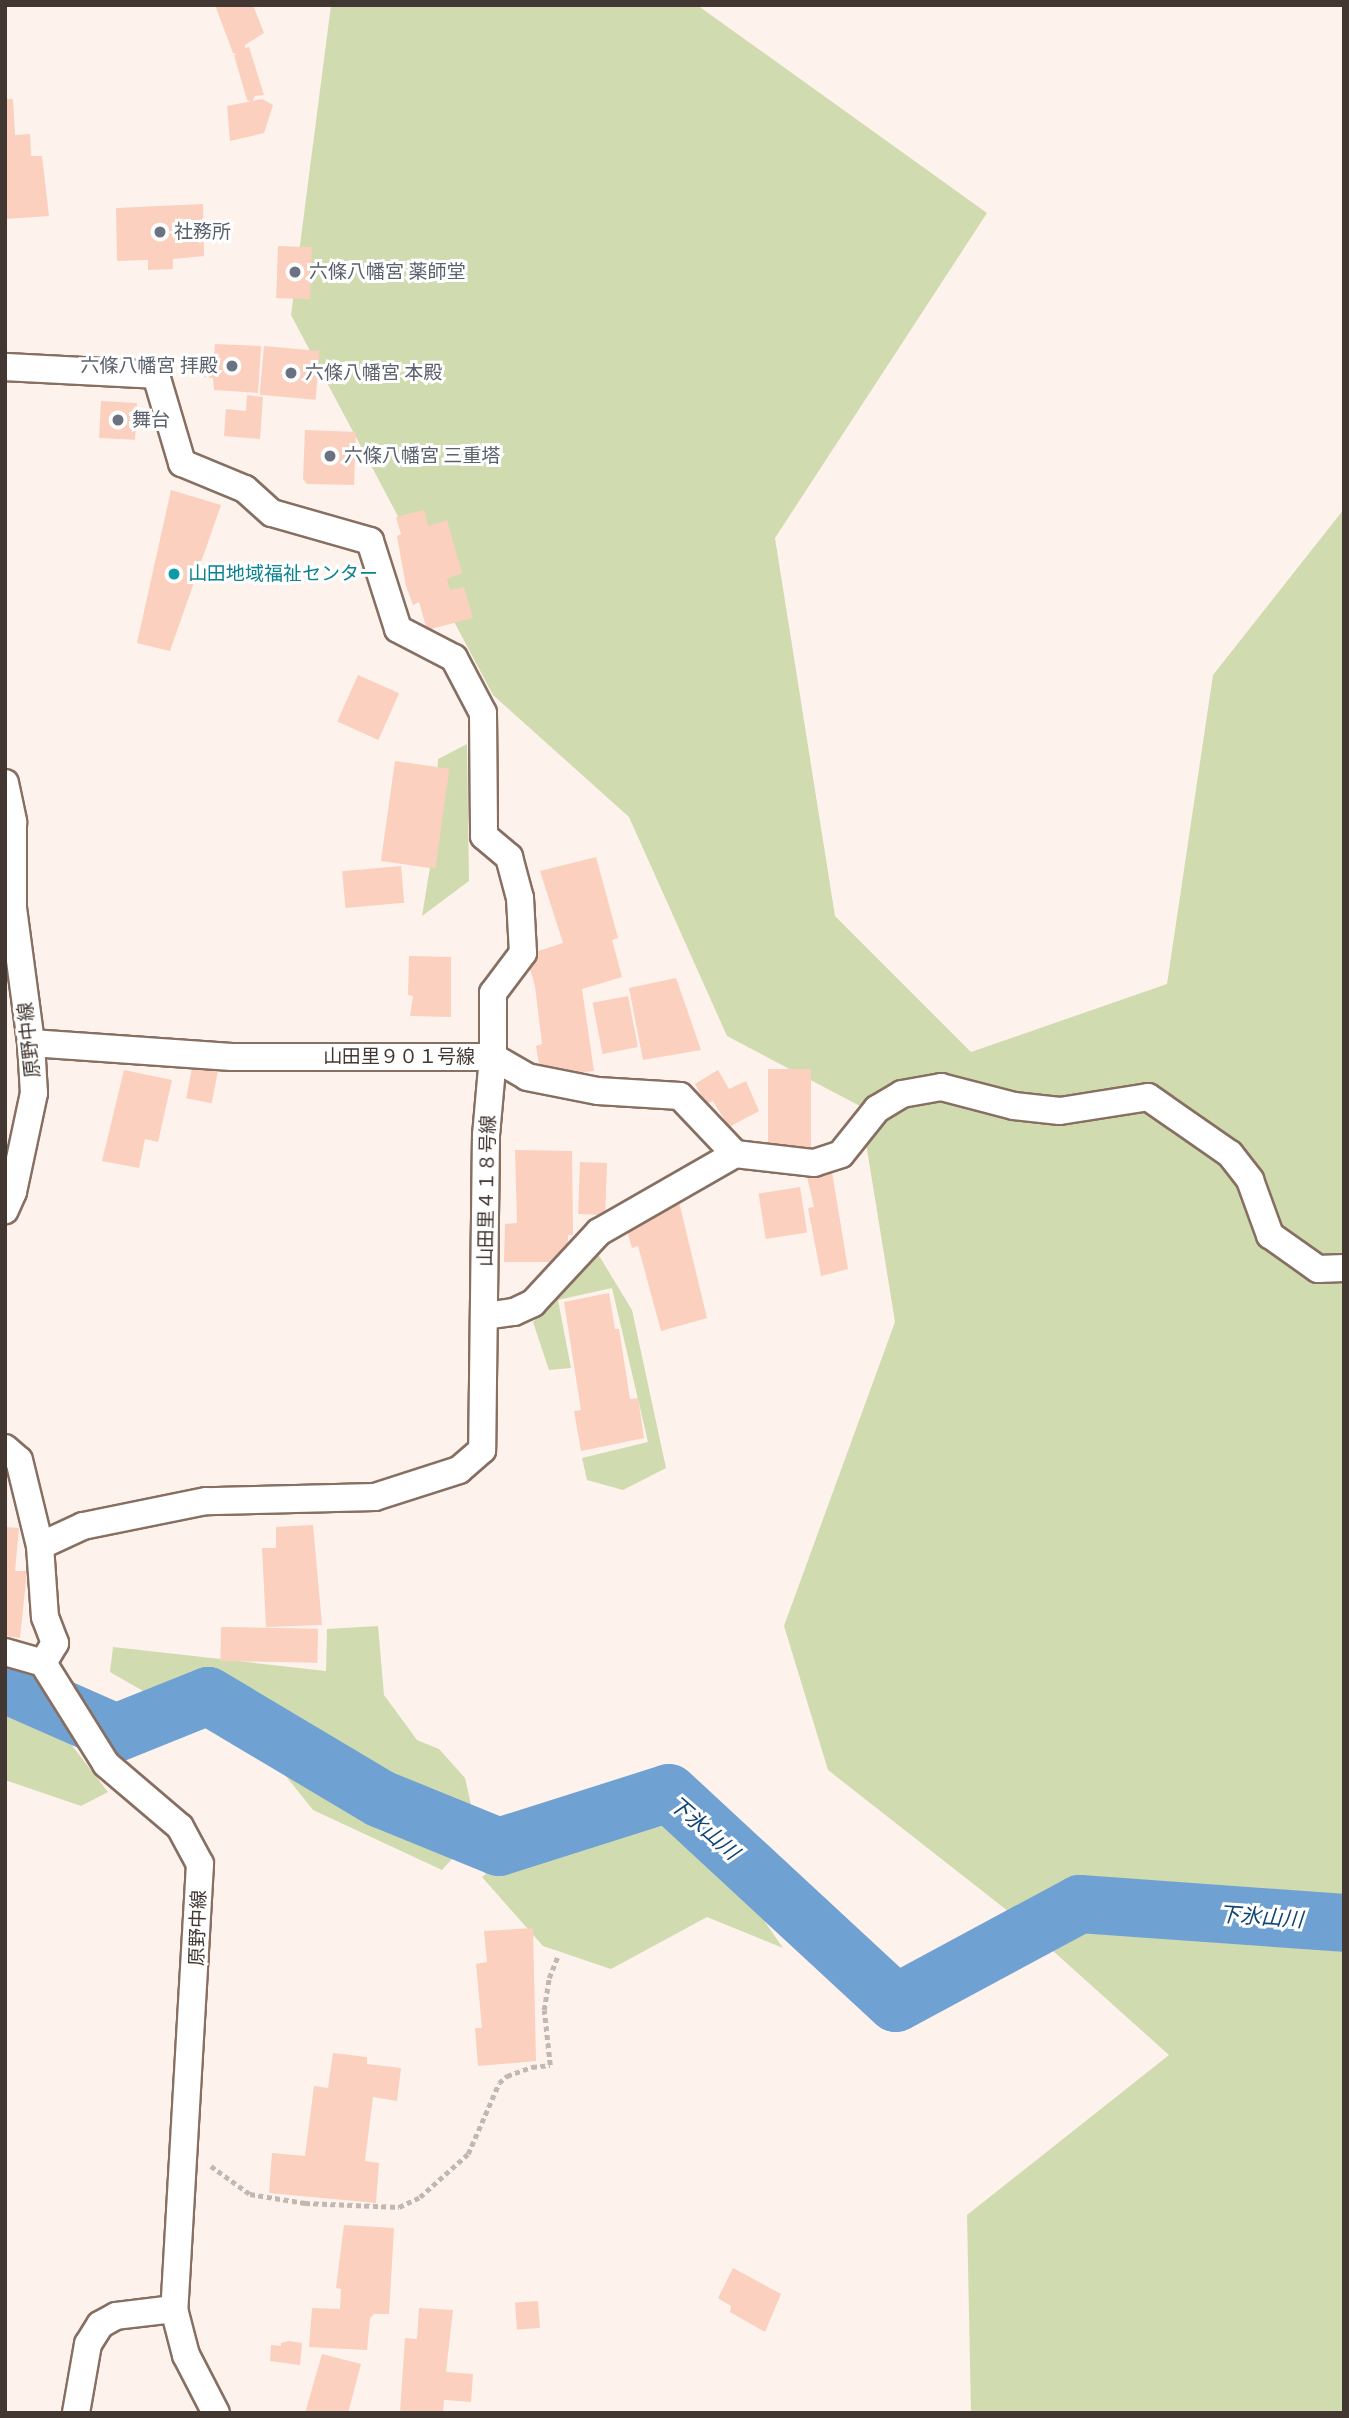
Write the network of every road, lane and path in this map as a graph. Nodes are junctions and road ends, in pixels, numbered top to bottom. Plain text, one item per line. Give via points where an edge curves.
1 (5, 367) edge
2 (5, 783) edge
3 (31, 1043) junction
4 (493, 1057) junction
5 (735, 1154) junction
6 (5, 1210) edge
7 (1344, 1268) edge
8 (485, 1316) junction
9 (5, 1448) edge
10 (40, 1546) junction
11 (5, 1652) edge
12 (43, 1664) junction
13 (558, 1956) dead end
14 (183, 2160) junction
15 (174, 2309) junction
16 (76, 2413) edge
17 (216, 2413) edge

1 - 4 street, 山田里４１８号線 via 156,375 182,463 245,489 272,513 370,541 398,629 454,658 483,713 484,836 509,857 520,898 523,953 493,993
2 - 3 street, 原野中線 via 13,822 13,908
3 - 4 street, 山田里９０１号線 via 232,1056
3 - 6 street, 原野中線 via 34,1093
4 - 5 street, 山田里９０１号線 via 527,1077 598,1091 680,1096
4 - 8 street, 山田里４１８号線 via 486,1135
5 - 7 street via 814,1163 841,1154 877,1109 902,1094 940,1087 1014,1106 1060,1111 1148,1097 1230,1154 1250,1180 1270,1235 1318,1269
5 - 8 street via 599,1231 533,1303 514,1312
8 - 10 street, 山田里４１８号線 via 482,1450 459,1471 375,1497 206,1501 83,1526
9 - 10 street via 19,1460
10 - 12 street via 45,1617 55,1643
11 - 12 street
12 - 14 street, 原野中線 via 106,1764 180,1827 201,1864
13 - 14 path via 544,2010 550,2065 532,2067 499,2083 468,2154 420,2197 399,2207 305,2203 250,2194 213,2167
14 - 15 street, 原野中線
15 - 16 street via 116,2316 100,2325 88,2344
15 - 17 street, 原野中線 via 186,2355

